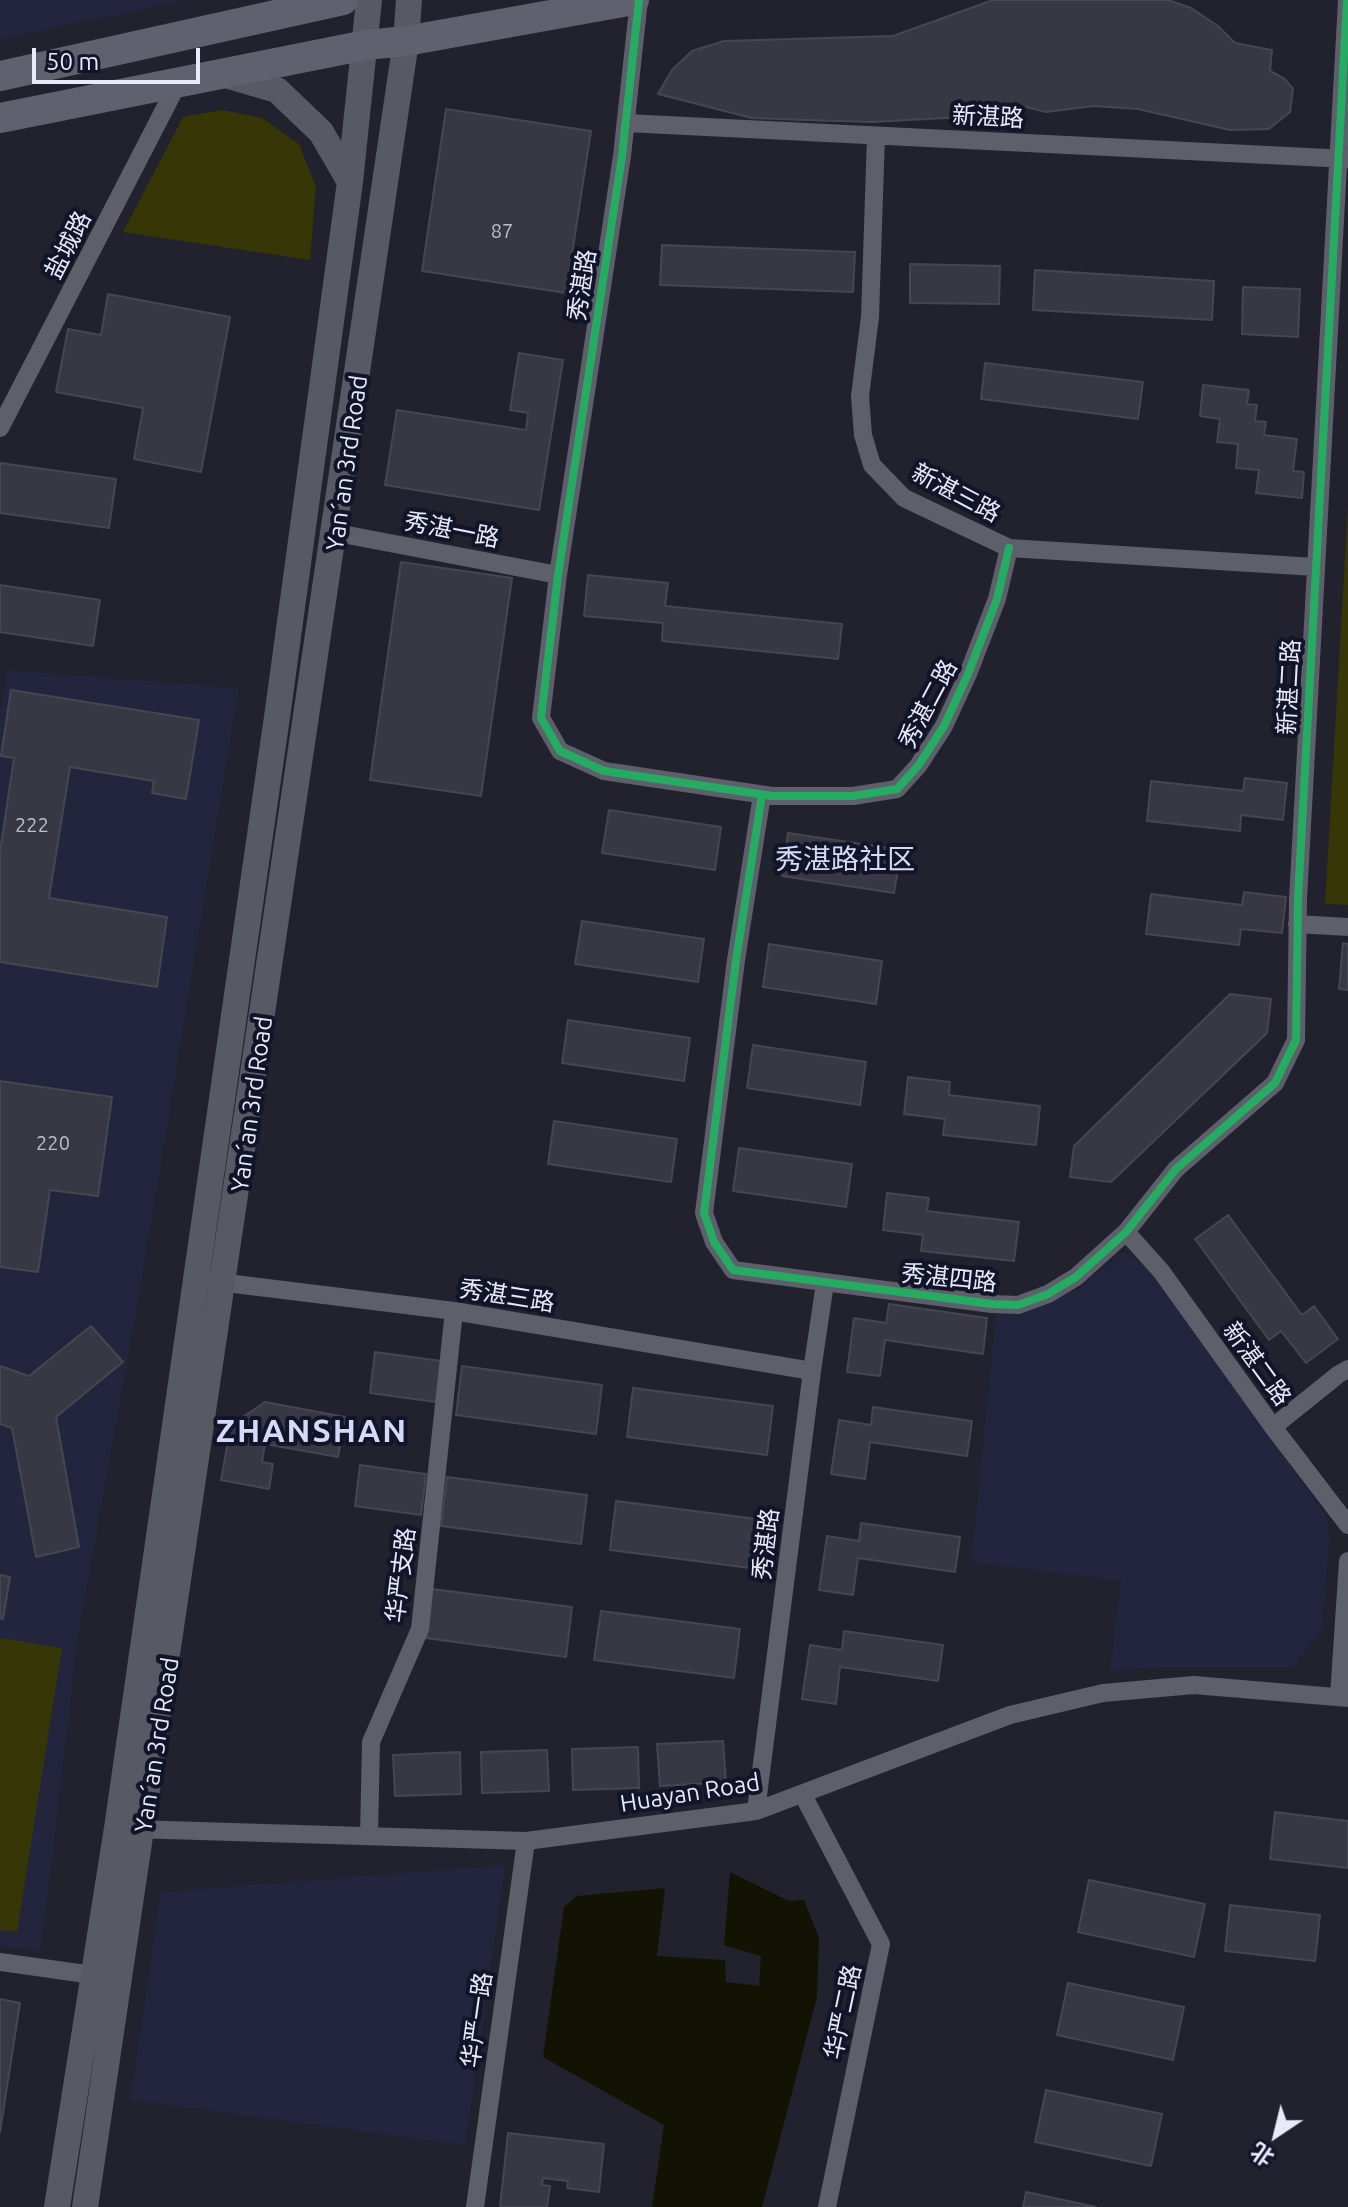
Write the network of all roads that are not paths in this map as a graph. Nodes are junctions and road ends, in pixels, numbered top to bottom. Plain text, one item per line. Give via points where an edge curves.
1 (343, 0) edge
2 (369, 0) edge
3 (409, 0) edge
4 (637, 0) edge
5 (1347, 0) edge
6 (406, 41) junction
7 (366, 45) junction
8 (222, 74) junction
9 (0, 76) edge
10 (178, 83) junction
11 (0, 118) edge
12 (626, 123) junction
13 (876, 136) junction
14 (1343, 159) edge
15 (350, 182) junction
16 (0, 428) edge
17 (337, 533) junction
18 (1009, 548) junction
19 (1315, 567) junction
20 (558, 575) junction
21 (762, 795) junction
22 (1297, 924) junction
23 (1348, 927) edge
24 (1176, 1169) joint
25 (1126, 1232) junction
26 (194, 1279) junction
27 (226, 1283) junction
28 (825, 1283) junction
29 (454, 1311) junction
30 (1348, 1369) edge
31 (812, 1371) junction
32 (1273, 1427) junction
33 (1348, 1525) edge
34 (1348, 1561) edge
35 (1343, 1697) edge
36 (803, 1795) junction
37 (756, 1811) junction
38 (117, 1828) junction
39 (144, 1831) junction
40 (369, 1836) junction
41 (526, 1841) junction
42 (0, 1962) edge
43 (93, 1975) junction
44 (57, 2207) edge
45 (85, 2207) edge
46 (475, 2207) edge
47 (827, 2207) edge

1 - 9 main road
2 - 7 main road, Yan´an 3rd Road
3 - 6 main road, Yan´an 3rd Road
4 - 6 main road
4 - 12 street, 秀湛路
5 - 14 street, 新湛二路
6 - 7 main road
6 - 17 main road, Yan´an 3rd Road
7 - 8 main road
7 - 15 main road, Yan´an 3rd Road
8 - 10 main road
8 - 15 main road via 277,90 321,132
10 - 11 main road
10 - 16 street, 盐城路
12 - 13 street, 新湛路
12 - 20 street, 秀湛路
13 - 14 street, 新湛路
13 - 18 street, 新湛三路 via 867,355 860,396 872,465 904,498
14 - 19 street, 新湛二路
15 - 26 main road, Yan´an 3rd Road
17 - 20 street, 秀湛一路
17 - 27 main road, Yan´an 3rd Road
18 - 19 street, 新湛三路
18 - 21 street, 秀湛二路 via 997,599 944,726 897,789 853,796
19 - 22 street, 新湛二路
20 - 21 street, 秀湛路 via 541,718 560,751 604,771
21 - 28 street, 秀湛四路 via 704,1213 714,1242 733,1270
22 - 23 street
22 - 24 street, 新湛二路 via 1296,1040 1282,1069 1275,1083
24 - 25 street, 秀湛四路
25 - 28 street, 秀湛四路 via 1076,1277 1018,1305
25 - 32 street, 新湛二路 via 1161,1271
26 - 27 street, 秀湛三路
26 - 38 main road, Yan´an 3rd Road
27 - 29 street, 秀湛三路
27 - 39 main road, Yan´an 3rd Road
28 - 31 street, 秀湛路
29 - 31 street, 秀湛三路
29 - 40 street, 华严支路 via 420,1629 371,1742
30 - 32 street
31 - 37 street, 秀湛路
32 - 33 street, 新湛二路
34 - 35 street
35 - 36 street, Huayan Road via 1194,1685 1103,1693 1010,1715
36 - 37 street, Huayan Road
36 - 47 street, 华严二路 via 881,1944
37 - 41 street, Huayan Road
38 - 39 street, Huayan Road
38 - 43 main road, Yan´an 3rd Road
39 - 40 street, Huayan Road
39 - 45 main road, Yan´an 3rd Road
40 - 41 street, Huayan Road
41 - 46 street, 华严一路
42 - 43 street
43 - 44 main road, Yan´an 3rd Road

